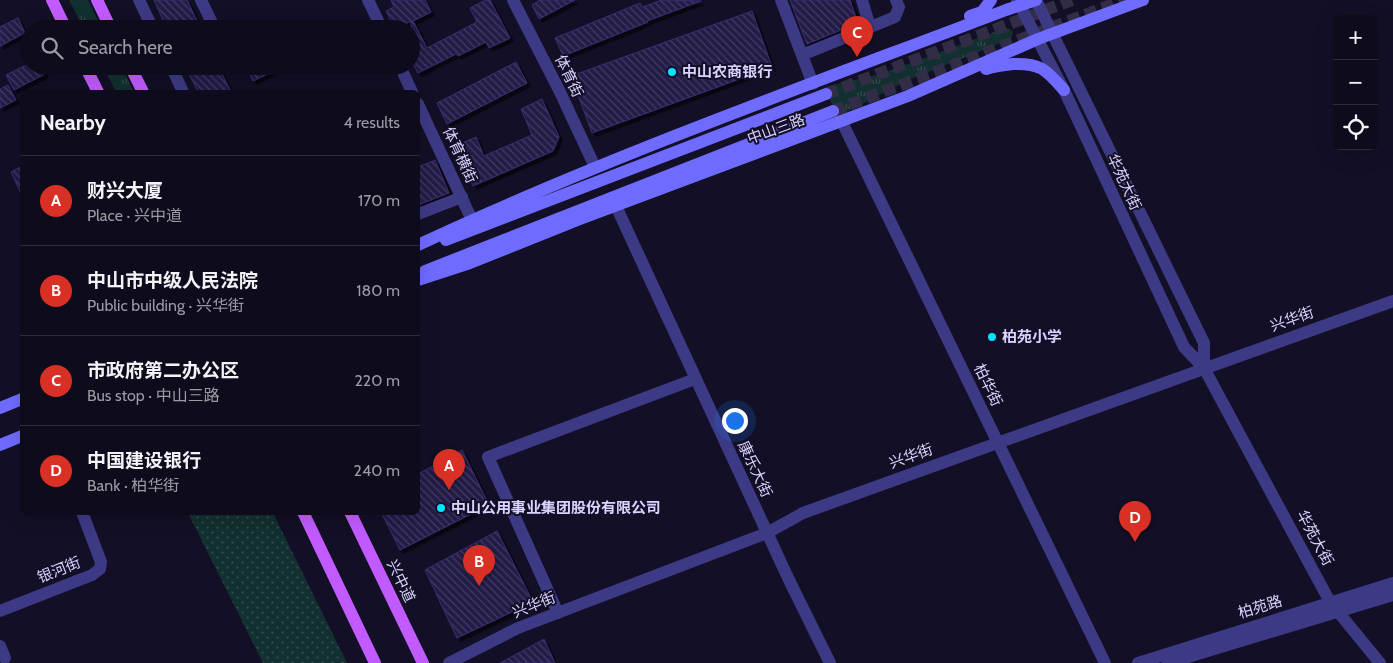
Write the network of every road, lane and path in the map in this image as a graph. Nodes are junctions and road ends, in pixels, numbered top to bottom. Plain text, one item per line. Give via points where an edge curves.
1 (52, 0) edge
2 (97, 0) edge
3 (139, 0) edge
4 (202, 0) edge
5 (368, 0) edge
6 (513, 0) edge
7 (781, 0) edge
8 (862, 0) edge
9 (896, 0) edge
10 (991, 0) edge
11 (1036, 0) edge
12 (1143, 0) edge
13 (1018, 3) edge
14 (62, 20) edge
15 (107, 20) edge
16 (149, 20) edge
17 (211, 20) edge
18 (378, 20) edge
19 (870, 27) junction
20 (1053, 34) junction
21 (1038, 39) junction
22 (891, 54) junction
23 (802, 55) junction
24 (90, 75) edge
25 (136, 75) edge
26 (175, 75) edge
27 (404, 75) edge
28 (812, 84) junction
29 (97, 90) edge
30 (142, 90) edge
31 (182, 90) edge
32 (411, 90) edge
33 (1064, 90) junction
34 (826, 94) tunnel mouth
35 (908, 96) junction
36 (420, 108) edge
37 (833, 111) tunnel mouth
38 (842, 122) junction
39 (595, 167) junction
40 (462, 197) junction
41 (616, 206) junction
42 (420, 213) edge
43 (472, 220) junction
44 (420, 244) edge
45 (420, 249) edge
46 (420, 272) edge
47 (420, 279) edge
48 (1393, 301) edge
49 (1204, 368) junction
50 (695, 379) junction
51 (20, 400) edge
52 (0, 408) edge
53 (20, 437) edge
54 (998, 442) junction
55 (0, 445) edge
56 (83, 515) edge
57 (304, 515) edge
58 (351, 515) edge
59 (767, 533) junction
60 (1393, 583) edge
61 (1393, 595) edge
62 (1334, 607) junction
63 (0, 611) edge
64 (558, 613) junction
65 (375, 663) edge
66 (423, 663) edge
67 (449, 663) edge
68 (830, 663) edge
69 (1105, 663) edge
70 (1138, 663) edge
71 (1168, 663) edge
72 (1380, 663) edge

1 - 14 main road
2 - 15 main road
3 - 16 street
4 - 17 street
5 - 18 street
6 - 39 street, 体育街
7 - 23 street
8 - 19 street
9 - 19 street via 899,8 895,17
10 - 22 main road via 982,12 933,30
11 - 13 main road, 中山三路
11 - 20 street, 华苑大街
12 - 20 main road, 中山三路
13 - 21 street, 华苑大街
13 - 22 main road, 中山三路
19 - 23 street
20 - 21 main road, 中山三路
20 - 49 street, 华苑大街 via 1204,343
21 - 33 street, 华苑大街
21 - 35 main road, 中山三路
22 - 28 main road, 中山三路
23 - 28 street
24 - 29 main road
25 - 30 main road
26 - 31 street
27 - 32 street
28 - 39 main road, 中山三路
33 - 35 main road via 1044,70 1032,64 998,65
33 - 49 street, 华苑大街 via 1184,347
34 - 45 main road, 中山三路
35 - 38 main road, 中山三路
36 - 40 street, 体育横街
37 - 46 main road, 中山三路
38 - 41 main road, 中山三路
38 - 54 street, 柏华街
39 - 43 main road, 中山三路
40 - 42 street
40 - 43 street, 体育横街
41 - 47 main road, 中山三路
41 - 50 street, 康乐大街
43 - 44 main road, 中山三路
48 - 49 street, 兴华街
49 - 54 street, 兴华街
49 - 62 street, 华苑大街
50 - 59 street, 康乐大街
50 - 64 street via 488,457
51 - 52 main road
53 - 55 main road
54 - 59 street, 兴华街 via 803,513
54 - 69 street, 柏华街
56 - 63 street, 银河街 via 102,562 100,568 92,575
57 - 65 main road
58 - 66 main road, 兴中道
59 - 64 street, 兴华街
59 - 68 street, 康乐大街
60 - 62 street, 柏苑路
61 - 62 street, 柏苑路
62 - 70 street, 柏苑路
62 - 71 street, 柏苑路
62 - 72 street, 华苑大街
64 - 67 street, 兴华街 via 518,628

